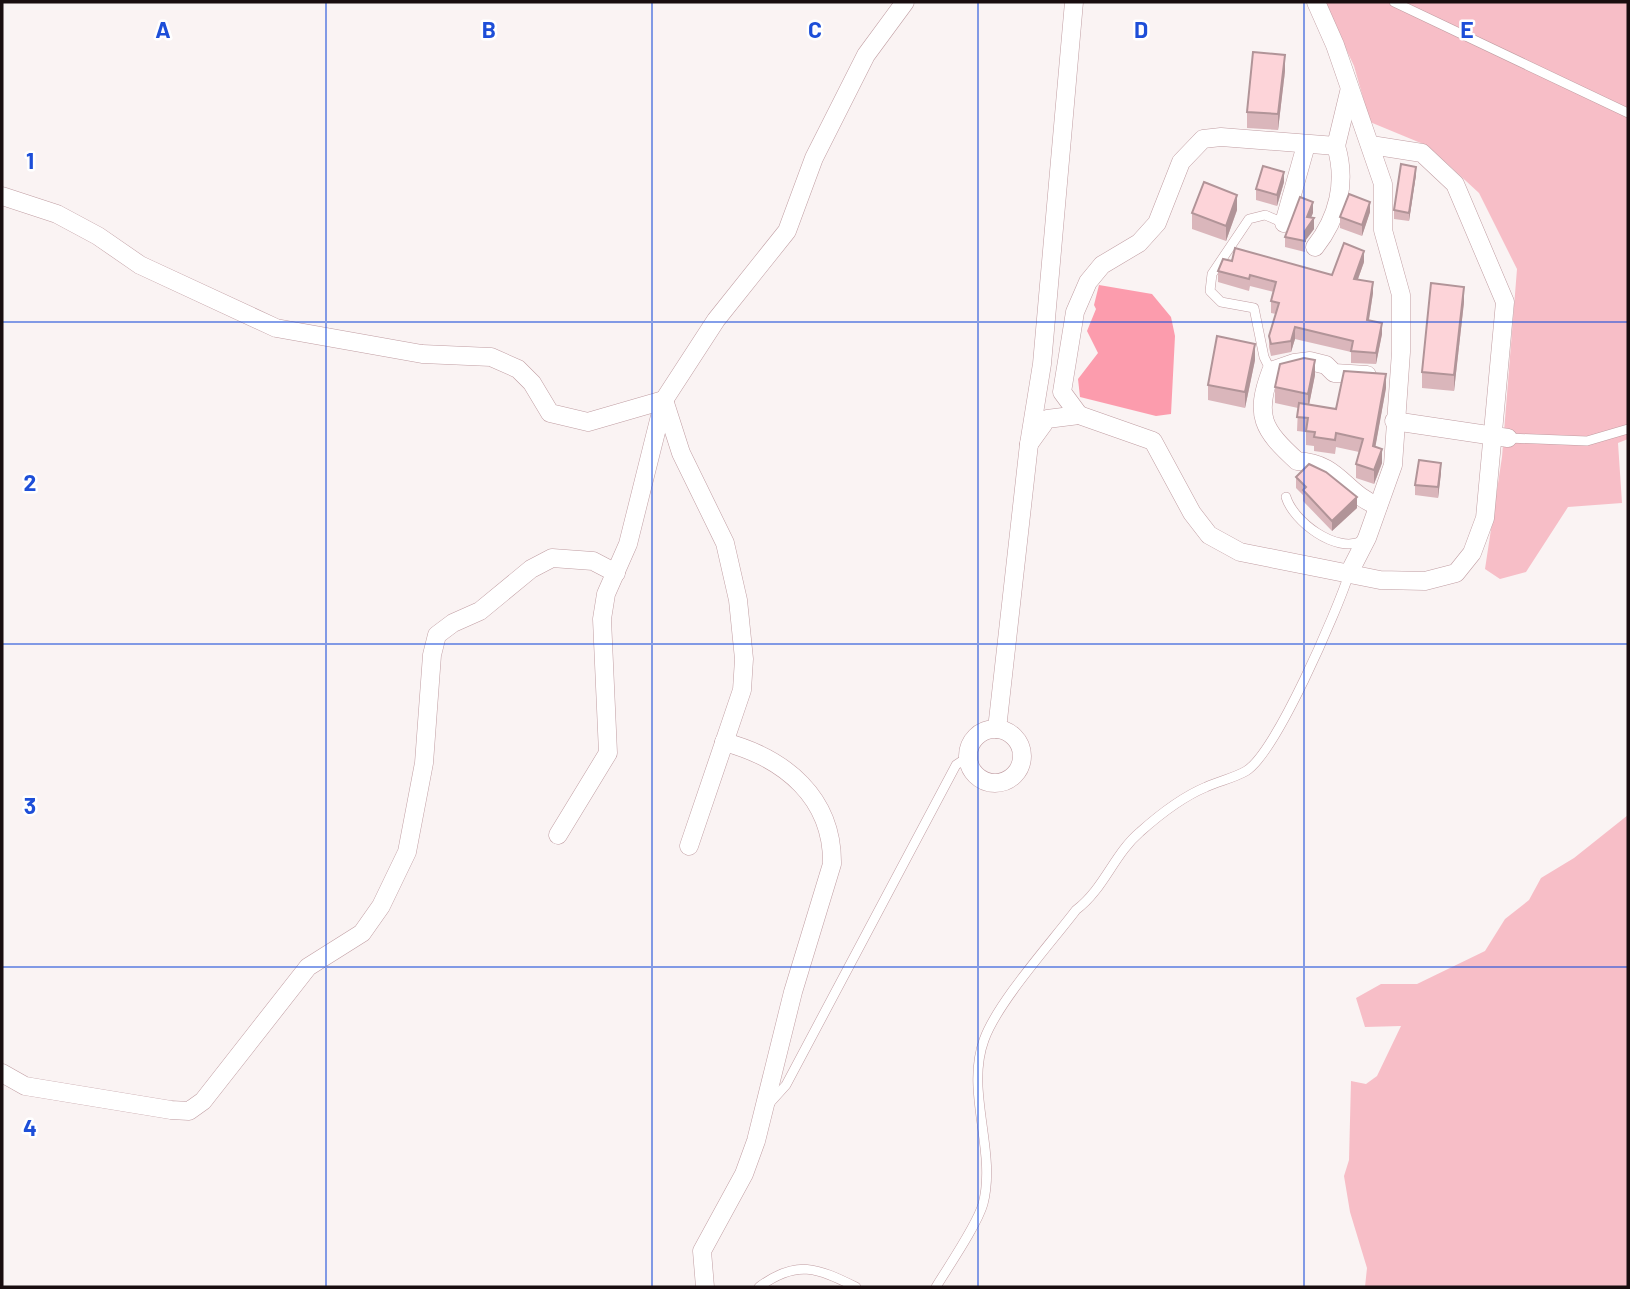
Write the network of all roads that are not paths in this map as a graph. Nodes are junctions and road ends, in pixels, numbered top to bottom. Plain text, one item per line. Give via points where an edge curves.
1 (905, 2) edge
2 (1074, 2) edge
3 (1394, 2) edge
4 (1318, 3) edge
5 (1349, 92) junction
6 (1628, 113) edge
7 (1306, 145) junction
8 (1371, 145) junction
9 (1336, 146) junction
10 (2, 196) edge
11 (1284, 223) joint
12 (1315, 247) dead end
13 (1271, 372) junction
14 (1399, 377) junction
15 (664, 400) junction
16 (1079, 415) junction
17 (1394, 421) junction
18 (1628, 429) edge
19 (1500, 437) junction
20 (1029, 444) junction
21 (1286, 497) dead end
22 (1378, 506) junction
23 (1367, 538) junction
24 (616, 573) junction
25 (1349, 573) junction
26 (997, 729) junction
27 (724, 742) junction
28 (968, 757) junction
29 (558, 835) dead end
30 (689, 846) dead end
31 (2, 1073) edge
32 (761, 1111) junction
33 (705, 1287) edge
34 (759, 1287) edge
35 (856, 1287) edge
36 (936, 1287) edge

1 - 15 street via 866,55 814,158 787,231 716,320
2 - 20 street via 1042,364
3 - 6 lane
4 - 5 street
5 - 8 street
5 - 9 street
7 - 9 street
7 - 11 street
7 - 16 street via 1203,139 1181,162 1157,223 1139,243 1102,265 1088,282 1075,312 1062,392
8 - 14 street via 1383,184 1383,230 1401,295
8 - 19 street via 1422,153 1455,184 1505,302
9 - 12 street via 1342,182 1328,230
10 - 15 street via 57,214 140,265 276,328 422,354 491,357 517,369 532,383 550,413 588,422
11 - 13 lane via 1265,215 1250,219 1212,274 1210,291 1222,302 1254,308
13 - 14 street via 1310,362 1326,365 1334,373
13 - 22 street via 1261,410 1263,423 1280,445 1297,461 1315,462 1336,473 1356,494
14 - 17 street
15 - 24 street via 628,544
15 - 27 street via 681,453 724,542 738,600 742,690
16 - 20 street via 1047,419
16 - 25 street via 1153,440 1209,535 1240,552
17 - 19 street
17 - 22 street via 1392,465
18 - 19 lane via 1587,441
19 - 25 street via 1485,518 1472,553 1456,573 1425,581 1380,580
20 - 26 street
21 - 23 lane via 1289,509 1332,542 1348,545
22 - 23 street
23 - 25 street
24 - 29 street via 602,619 608,753
24 - 31 street via 593,561 552,558 531,569 480,611 437,635 424,763 409,839 382,906 362,933 308,967 203,1101 189,1111 171,1110 25,1086
25 - 36 lane via 1317,653 1265,751 1247,771 1202,788 1134,836 1091,900 1076,910 996,1016 983,1041 978,1076 983,1204
26 - 28 street via 974,740
26 - 28 street via 1013,736 1022,751 1020,769 1014,776 998,783 981,780
27 - 30 street
27 - 32 street via 748,748 808,787 820,806 832,847 832,864
28 - 32 lane via 956,765 786,1085
32 - 33 street via 744,1174 702,1251
34 - 35 lane via 777,1274 802,1268 822,1271

